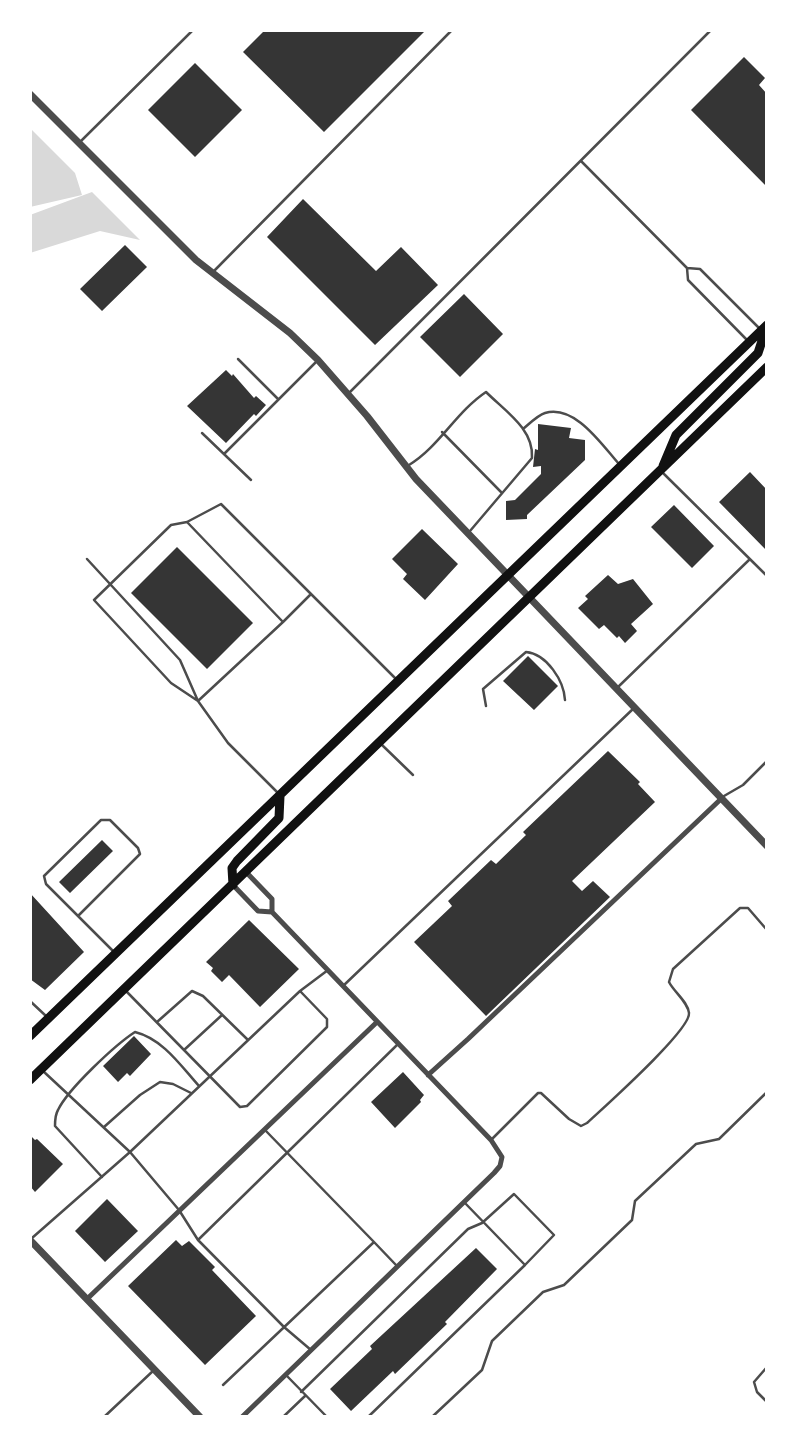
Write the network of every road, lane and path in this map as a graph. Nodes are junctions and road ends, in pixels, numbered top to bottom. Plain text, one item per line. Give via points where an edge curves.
1 (192, 30) edge
2 (452, 30) edge
3 (711, 30) edge
4 (30, 94) edge
5 (79, 144) junction
6 (581, 160) junction
7 (687, 268) junction
8 (212, 274) junction
9 (764, 327) edge
10 (749, 342) junction
11 (238, 359) dead end
12 (318, 360) junction
13 (767, 367) edge
14 (349, 393) junction
15 (278, 399) junction
16 (523, 429) junction
17 (442, 432) junction
18 (202, 433) dead end
19 (224, 454) junction
20 (620, 465) junction
21 (406, 467) junction
22 (661, 471) junction
23 (251, 480) dead end
24 (502, 493) junction
25 (187, 522) junction
26 (469, 533) junction
27 (87, 559) dead end
28 (750, 559) junction
29 (508, 574) junction
30 (767, 576) edge
31 (109, 584) junction
32 (311, 594) junction
33 (529, 596) junction
34 (283, 621) junction
35 (397, 680) junction
36 (617, 688) junction
37 (565, 700) dead end
38 (198, 701) junction
39 (486, 706) dead end
40 (635, 707) junction
41 (379, 741) junction
42 (767, 761) edge
43 (413, 775) dead end
44 (280, 796) junction
45 (722, 798) junction
46 (767, 846) edge
47 (246, 872) junction
48 (233, 885) junction
49 (272, 912) junction
50 (78, 916) junction
51 (767, 930) edge
52 (117, 954) junction
53 (328, 970) junction
54 (343, 986) junction
55 (124, 989) junction
56 (300, 991) junction
57 (30, 1001) edge
58 (222, 1015) junction
59 (48, 1018) junction
60 (156, 1022) junction
61 (377, 1022) junction
62 (32, 1030) edge
63 (248, 1040) junction
64 (398, 1044) junction
65 (184, 1050) junction
66 (41, 1069) junction
67 (428, 1074) junction
68 (210, 1077) junction
69 (30, 1080) edge
70 (200, 1086) junction
71 (767, 1092) edge
72 (192, 1093) junction
73 (69, 1095) junction
74 (104, 1127) junction
75 (264, 1129) junction
76 (491, 1140) junction
77 (130, 1152) junction
78 (286, 1153) junction
79 (102, 1177) junction
80 (464, 1202) junction
81 (180, 1210) junction
82 (482, 1223) junction
83 (30, 1240) edge
84 (198, 1240) junction
85 (374, 1242) junction
86 (525, 1265) junction
87 (397, 1266) junction
88 (86, 1299) junction
89 (284, 1327) junction
90 (310, 1350) junction
91 (767, 1367) edge
92 (154, 1370) junction
93 (286, 1375) junction
94 (223, 1385) dead end
95 (301, 1392) junction
96 (305, 1396) junction
97 (767, 1402) edge
98 (104, 1417) edge
99 (200, 1417) edge
100 (242, 1417) edge
101 (283, 1417) edge
102 (327, 1417) edge
103 (368, 1417) edge
104 (432, 1417) edge

1 - 5 lane
2 - 8 lane
3 - 6 lane
4 - 5 street
5 - 8 street
6 - 7 lane
6 - 14 lane
7 - 9 lane via 700,269
7 - 10 lane via 688,280
8 - 12 street
9 - 10 main road
9 - 22 main road via 758,353 677,435
10 - 20 main road
11 - 15 lane
12 - 14 street
12 - 15 lane
13 - 22 main road
14 - 21 street
15 - 19 lane
16 - 17 lane via 486,392
16 - 20 lane via 544,413 562,411
16 - 24 lane via 533,446 532,458
17 - 21 lane via 422,457
17 - 24 lane
18 - 19 lane
19 - 23 lane
20 - 29 main road
21 - 26 street
22 - 28 lane
22 - 33 main road
24 - 26 lane
25 - 31 lane via 171,525
25 - 32 lane via 221,504
25 - 34 lane
26 - 29 street
27 - 31 lane
28 - 30 lane
28 - 36 lane
29 - 33 street
29 - 35 main road
31 - 38 lane via 180,660
31 - 38 lane via 94,600 172,683
32 - 34 lane
32 - 35 lane
33 - 36 street
33 - 41 main road
34 - 38 lane
35 - 44 main road
36 - 40 street
37 - 39 lane via 564,686 554,671 535,653 526,652 484,689
38 - 44 lane via 228,743
40 - 45 street
40 - 54 lane
41 - 43 lane
41 - 47 main road
42 - 45 lane
44 - 48 main road via 279,818 236,861
44 - 52 main road
45 - 46 street
45 - 67 street
47 - 48 main road
47 - 49 street via 272,899
48 - 49 street via 258,911
48 - 55 main road
49 - 53 street
50 - 50 lane via 46,884 44,876 101,820 110,820 140,854
50 - 52 lane
51 - 76 lane via 748,908 740,908 673,969 669,982 689,1010 686,1025 587,1123 581,1126 569,1119 538,1093
52 - 59 main road
53 - 54 street
53 - 56 lane
54 - 61 street
55 - 60 lane
55 - 66 main road
56 - 63 lane
56 - 68 lane via 327,1019 327,1027 247,1106 240,1107
57 - 59 lane
58 - 60 lane via 192,990
58 - 63 lane
58 - 65 lane
59 - 62 main road
60 - 65 lane
61 - 64 street
61 - 75 street
63 - 68 lane
64 - 67 street
64 - 78 lane
65 - 68 lane
66 - 69 main road
66 - 73 lane
67 - 76 street
68 - 70 lane
70 - 72 lane
70 - 73 lane via 161,1045 135,1032 117,1043
71 - 104 lane via 719,1139 695,1144 635,1201 632,1220 564,1285 543,1292 492,1341 482,1370
72 - 74 lane via 160,1082
72 - 77 lane
73 - 74 lane
73 - 79 lane via 55,1115 55,1126
74 - 77 lane
75 - 78 lane
75 - 81 street
76 - 80 street via 502,1157 500,1166
77 - 79 lane
77 - 81 lane
78 - 84 lane
78 - 85 lane
79 - 83 lane
80 - 82 lane
80 - 87 street
81 - 84 lane
81 - 88 street
82 - 86 lane
82 - 86 lane via 514,1194 554,1235
82 - 95 lane via 468,1229
83 - 88 street
84 - 89 lane
85 - 87 lane
85 - 89 lane
86 - 103 lane
87 - 90 street
88 - 92 street
89 - 90 lane
89 - 94 lane
90 - 93 street
91 - 97 lane via 754,1382
92 - 98 lane
92 - 99 street
93 - 95 lane
93 - 100 street
95 - 96 lane
96 - 101 lane
96 - 102 lane

